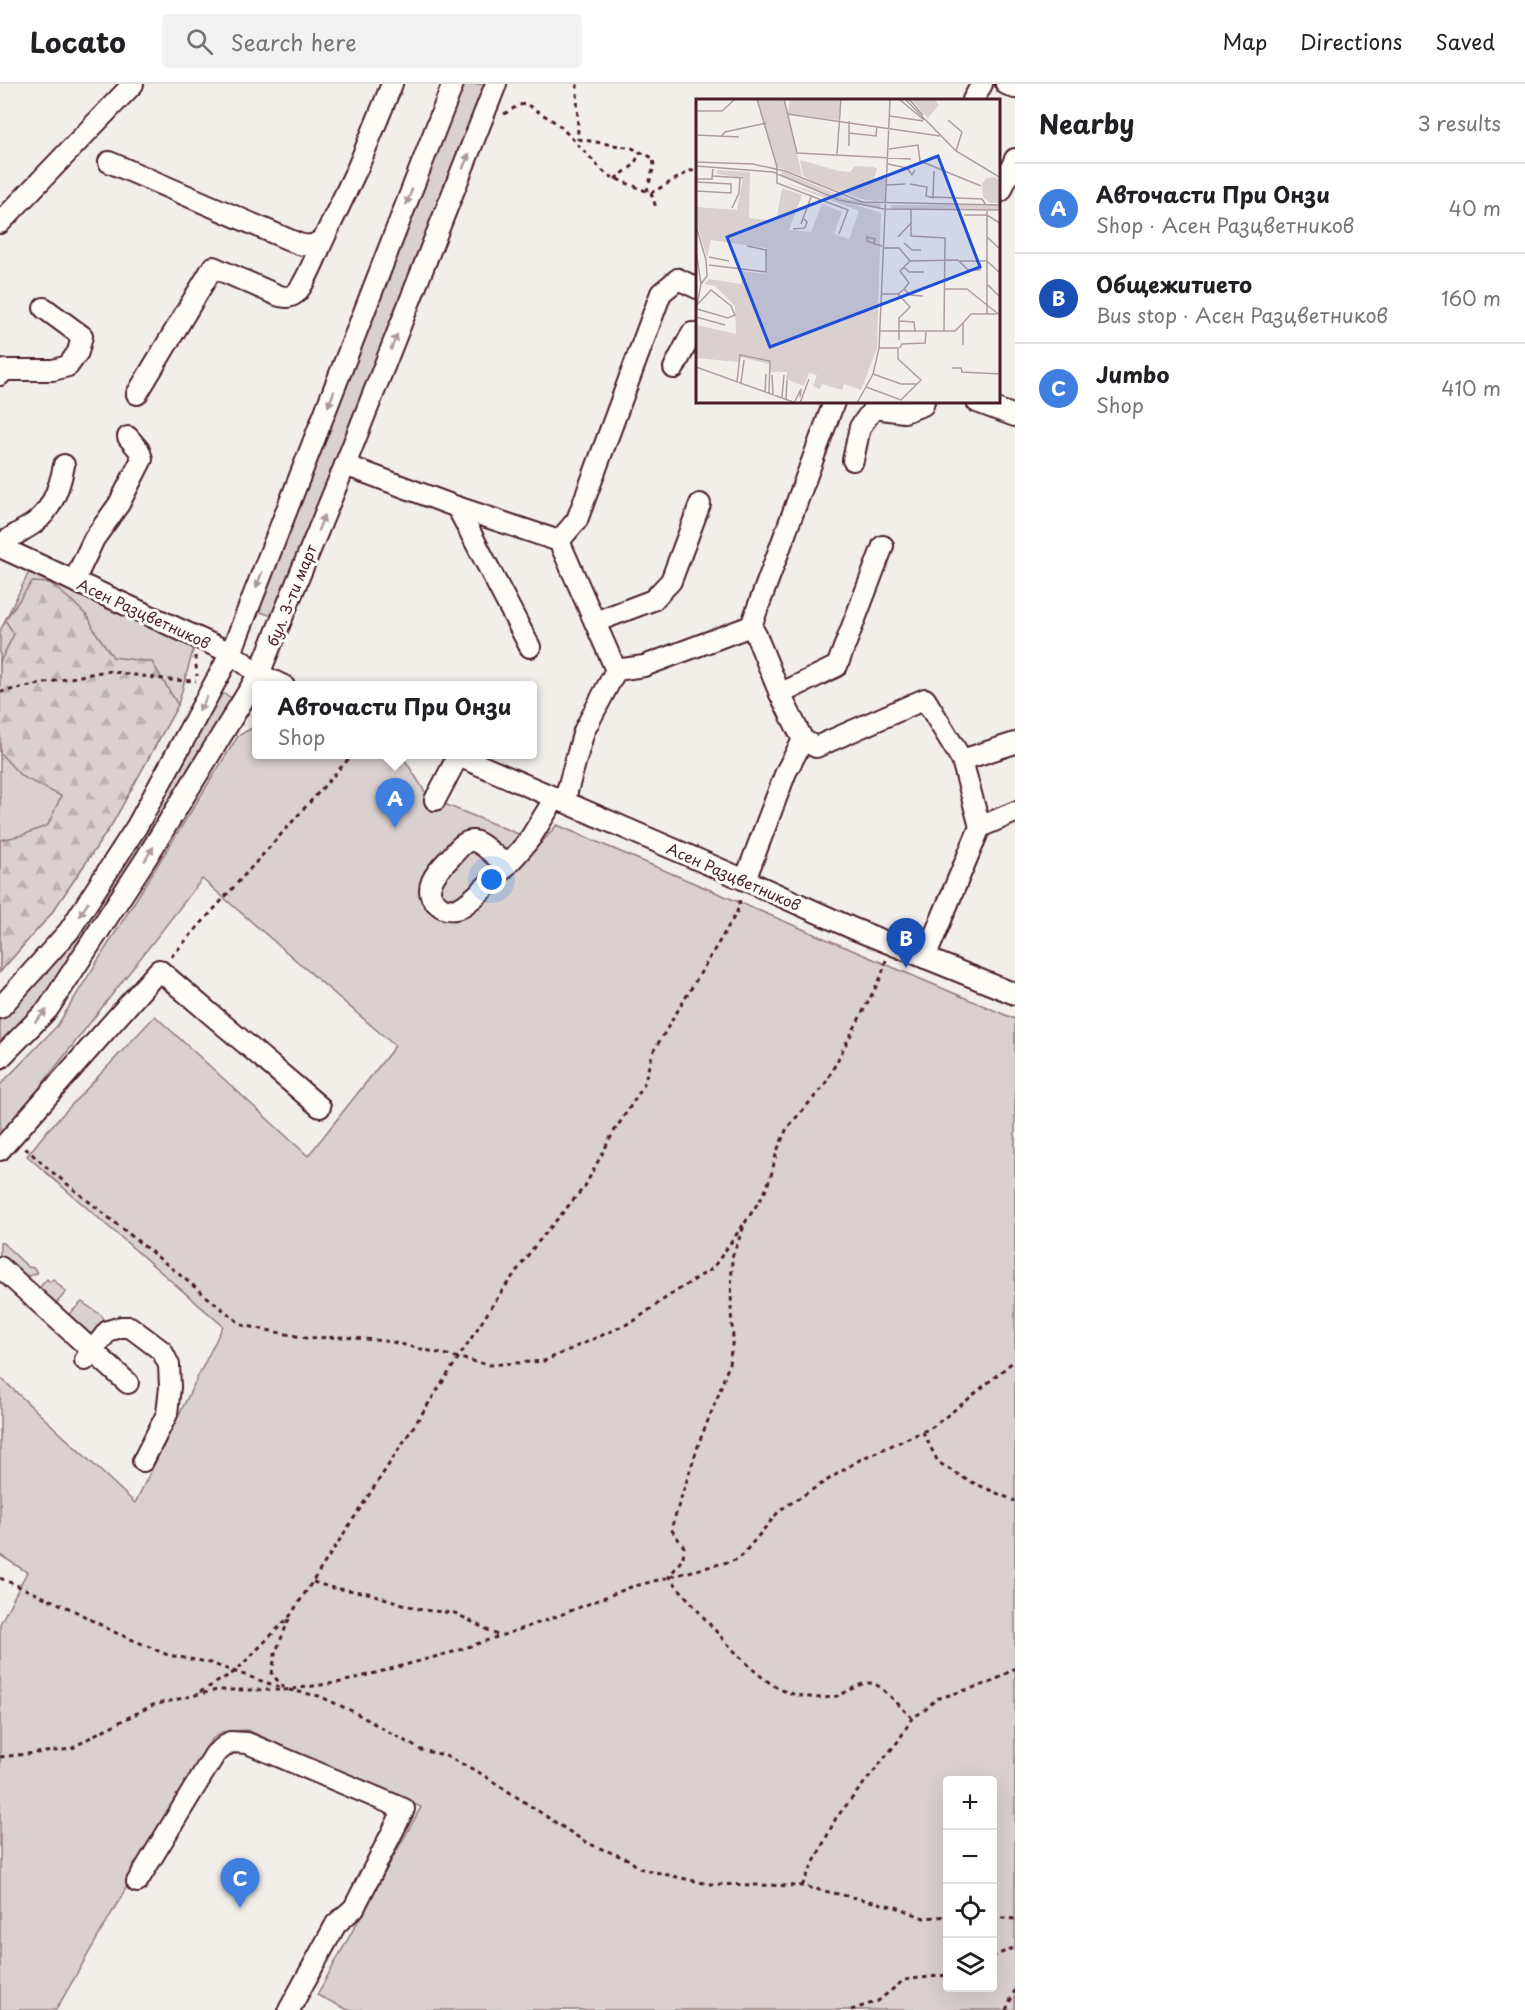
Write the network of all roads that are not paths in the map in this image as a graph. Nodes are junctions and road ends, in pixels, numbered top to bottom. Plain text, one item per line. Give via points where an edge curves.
1 (133, 84) edge
2 (392, 84) edge
3 (453, 84) edge
4 (496, 84) edge
5 (981, 84) edge
6 (1006, 84) edge
7 (1015, 88) edge
8 (974, 99) edge
9 (1015, 159) edge
10 (109, 162) dead end
11 (1000, 192) edge
12 (0, 223) edge
13 (325, 236) junction
14 (696, 288) edge
15 (44, 308) dead end
16 (696, 334) edge
17 (674, 368) dead end
18 (0, 375) edge
19 (137, 394) dead end
20 (833, 404) edge
21 (923, 404) edge
22 (982, 404) edge
23 (1015, 416) edge
24 (128, 437) dead end
25 (853, 460) dead end
26 (64, 465) dead end
27 (345, 465) junction
28 (700, 504) dead end
29 (457, 507) junction
30 (559, 541) junction
31 (0, 546) edge
32 (883, 546) dead end
33 (74, 580) junction
34 (595, 622) junction
35 (751, 626) junction
36 (530, 648) dead end
37 (231, 653) junction
38 (616, 670) junction
39 (259, 674) junction
40 (255, 681) edge
41 (274, 681) edge
42 (252, 685) edge
43 (780, 694) junction
44 (803, 740) junction
45 (1015, 743) edge
46 (454, 759) edge
47 (465, 759) edge
48 (962, 760) junction
49 (435, 800) dead end
50 (560, 800) junction
51 (1015, 812) edge
52 (980, 827) junction
53 (506, 865) dead end
54 (745, 880) junction
55 (925, 958) junction
56 (1015, 994) edge
57 (0, 1008) edge
58 (0, 1058) edge
59 (320, 1107) dead end
60 (6, 1143) edge
61 (0, 1267) edge
62 (88, 1355) junction
63 (128, 1383) dead end
64 (143, 1461) dead end
65 (137, 1882) dead end
66 (289, 2010) edge

1 - 12 street
2 - 13 street
3 -> 37 street
27 -> 4 street, бул. 3-ти март
5 - 8 street
6 - 7 street
9 - 11 street
10 - 13 street via 299,244 317,244
13 - 19 street via 293,296 277,295 213,267
14 - 30 street via 678,279 661,293 577,520
15 - 18 street via 82,336 78,352 68,366 53,370 4,370
16 - 17 street via 692,333
20 - 35 street
21 - 25 street via 904,412 874,408 860,427
22 - 23 street
24 - 33 street via 142,459
26 - 31 street via 60,485 46,511 34,524
27 - 29 street
39 -> 27 street, бул. 3-ти март
28 - 34 street via 671,581 653,600
29 - 30 street
29 - 36 street
30 - 34 street
31 - 33 street, Асен Разцветников
32 - 43 street via 837,666
33 - 37 street, Асен Разцветников
34 - 38 street
35 - 38 street via 644,666
35 - 43 street
37 - 39 street, Асен Разцветников
37 -> 57 street via 137,826 76,921
38 - 50 street via 584,730
40 -> 39 street, бул. 3-ти март
39 - 41 street, Асен Разцветников
58 -> 42 street, бул. 3-ти март via 48,1009
43 - 44 street
44 - 48 street via 816,747 925,699
44 - 54 street via 786,772
45 - 48 street
46 - 49 street
47 - 50 street, Асен Разцветников
48 - 52 street
50 - 53 street
50 - 54 street, Асен Разцветников
51 - 52 street
52 - 55 street
54 - 55 street, Асен Разцветников
55 - 56 street, Асен Разцветников
59 - 60 street via 159,970
61 - 62 street
62 - 63 street
62 - 64 street via 108,1331 121,1327 130,1327 162,1351 169,1365 167,1414
65 - 66 street via 214,1754 230,1742 247,1743 404,1809 354,1908 336,1924

